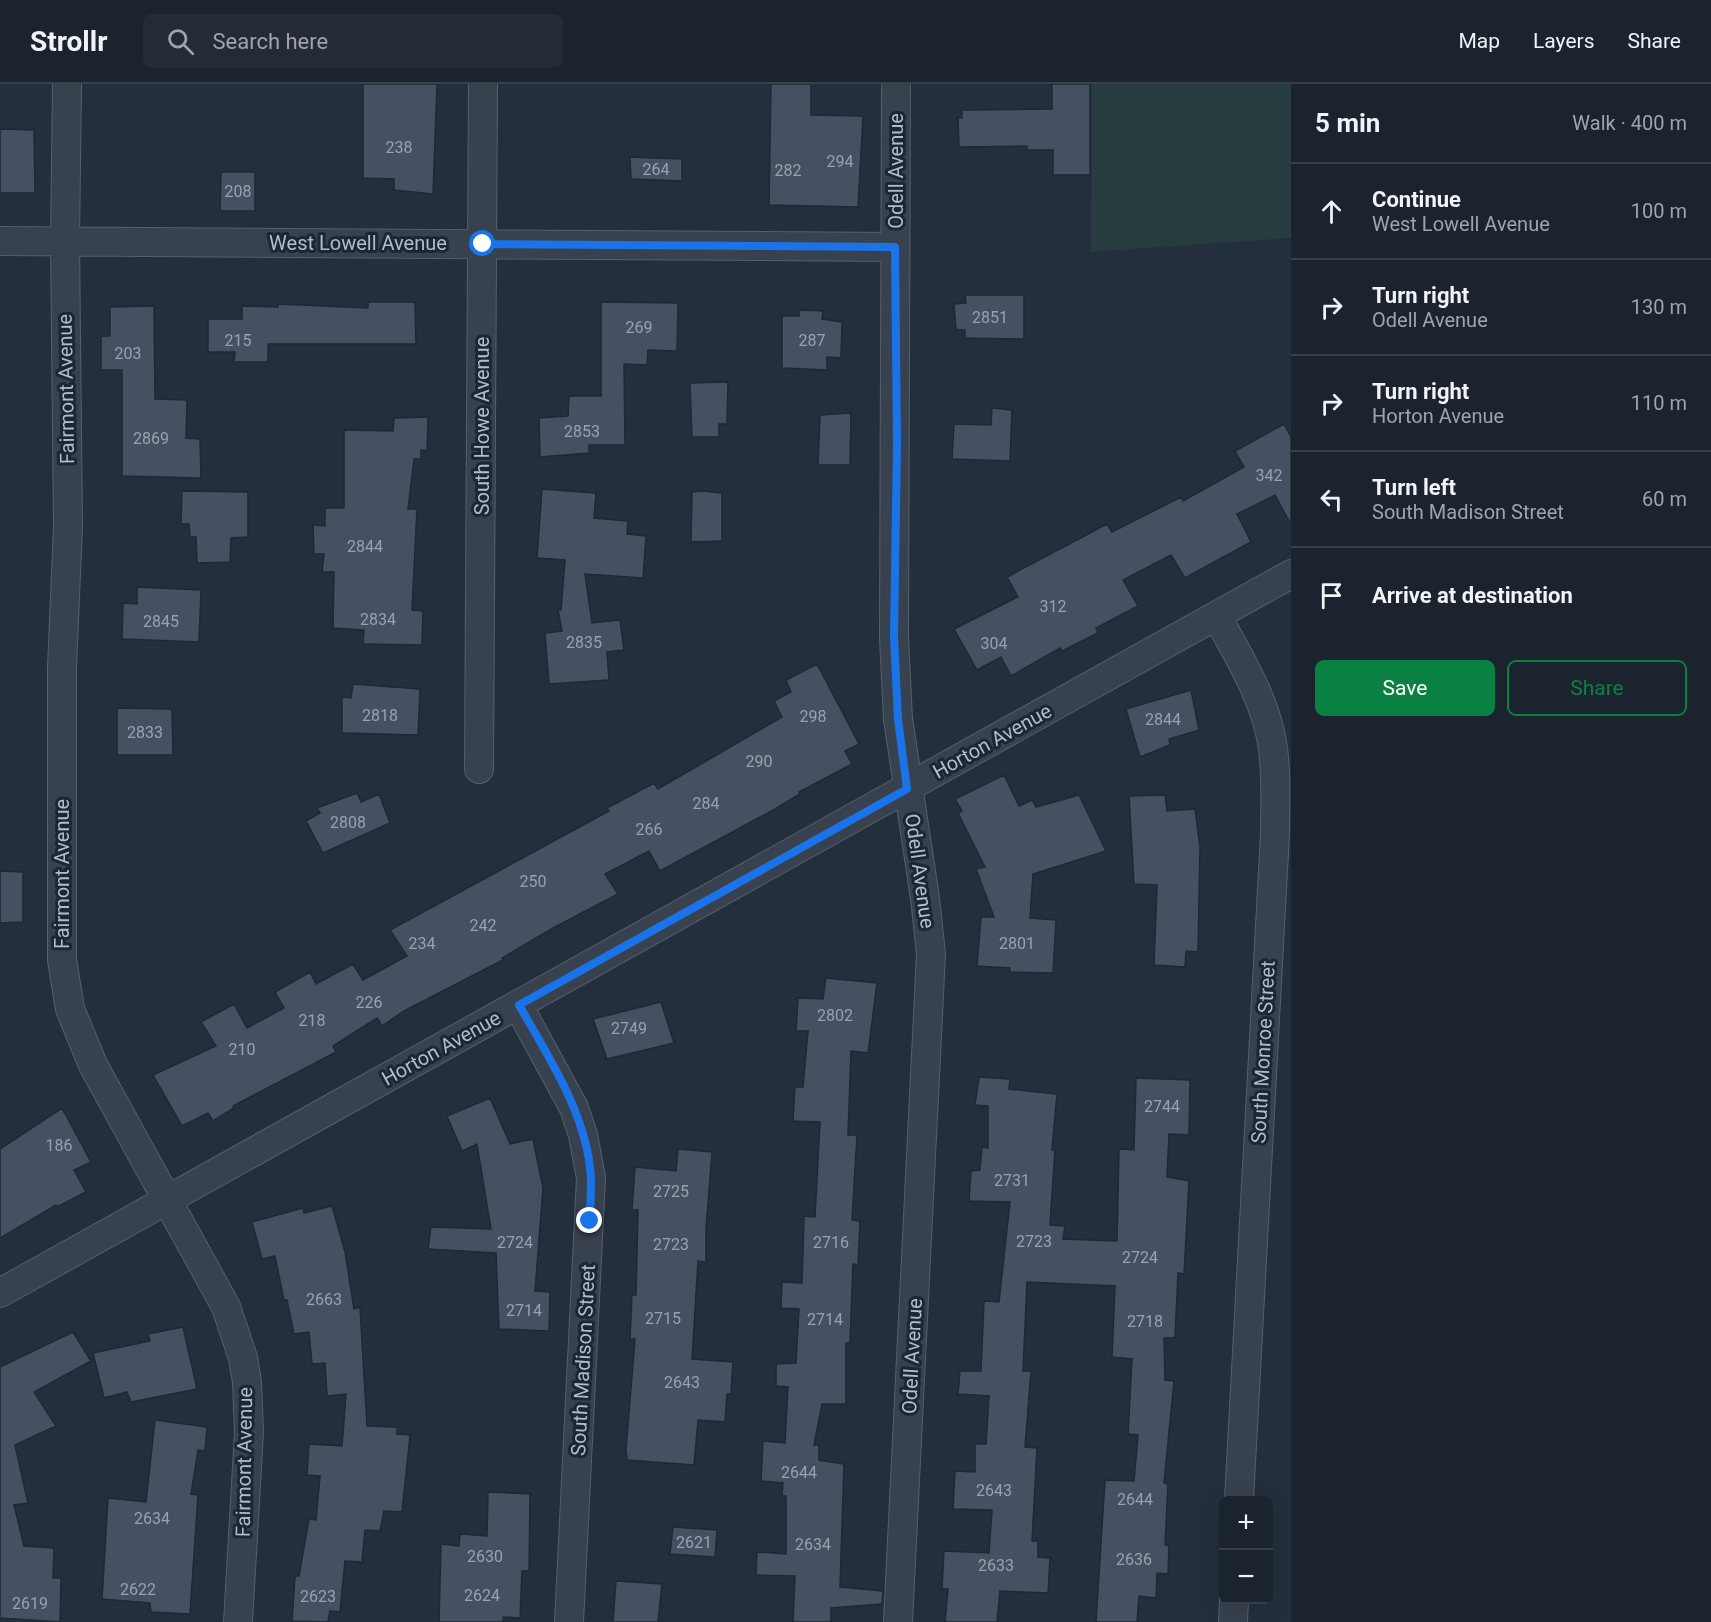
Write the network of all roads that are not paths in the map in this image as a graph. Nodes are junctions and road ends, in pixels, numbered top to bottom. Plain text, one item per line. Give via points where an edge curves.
1 (67, 84) edge
2 (483, 84) edge
3 (896, 84) edge
4 (0, 241) edge
5 (64, 241) junction
6 (483, 244) junction
7 (895, 247) junction
8 (1291, 574) edge
9 (1217, 616) junction
10 (479, 768) dead end
11 (907, 789) junction
12 (519, 1005) junction
13 (168, 1201) junction
14 (0, 1293) edge
15 (1239, 1496) edge
16 (1234, 1604) edge
17 (238, 1622) edge
18 (569, 1622) edge
19 (898, 1622) edge
20 (1233, 1622) edge

1 - 5 street, Fairmont Avenue
2 - 6 street, South Howe Avenue
3 - 7 street, Odell Avenue
4 - 5 street, West Lowell Avenue
5 - 6 street, West Lowell Avenue
5 - 13 street, Fairmont Avenue via 68,527 62,666 62,960 77,1032
6 - 7 street, West Lowell Avenue
6 - 10 street, South Howe Avenue
7 - 11 street, Odell Avenue via 894,637 898,719
8 - 9 street, Horton Avenue
9 - 11 street, Horton Avenue
9 - 15 street, South Monroe Street via 1257,691 1272,741 1275,770 1275,834
11 - 12 street, Horton Avenue
11 - 19 street, Odell Avenue via 926,898 931,954
12 - 13 street, Horton Avenue
12 - 18 street, South Madison Street via 574,1108 591,1178
13 - 14 street, Horton Avenue
13 - 17 street, Fairmont Avenue via 225,1307 247,1382 249,1432
16 - 20 street

